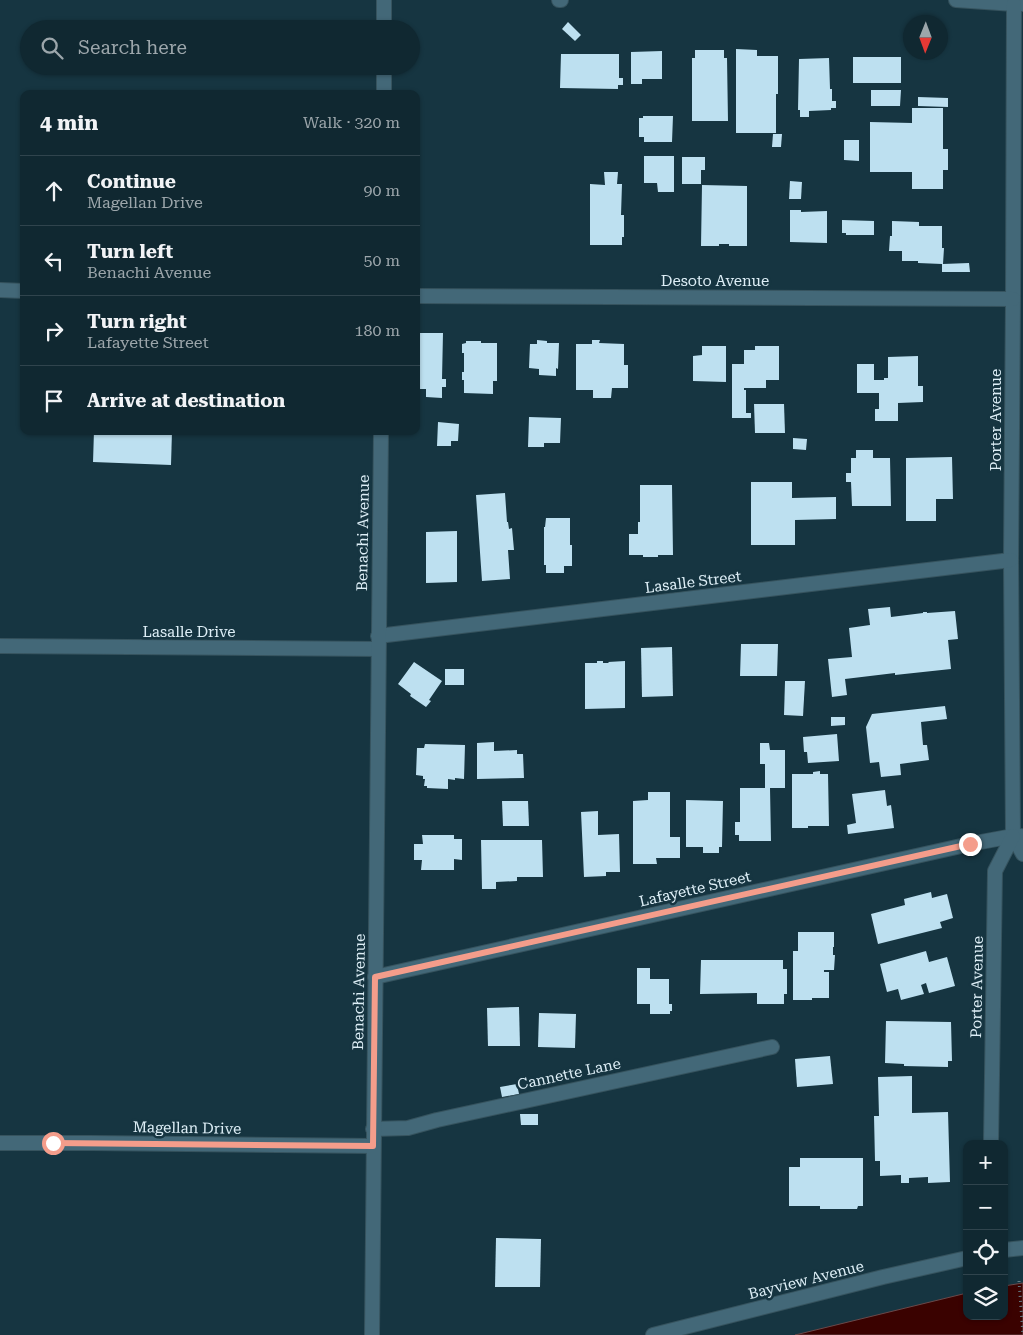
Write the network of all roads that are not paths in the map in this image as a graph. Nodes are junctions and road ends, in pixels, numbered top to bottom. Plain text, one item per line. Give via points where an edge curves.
1 (384, 0) edge
2 (956, 0) edge
3 (1019, 4) edge
4 (384, 20) edge
5 (384, 75) edge
6 (384, 90) edge
7 (1018, 218) edge
8 (0, 290) edge
9 (20, 291) edge
10 (420, 296) edge
11 (1013, 299) junction
12 (381, 435) edge
13 (1017, 526) edge
14 (1011, 560) junction
15 (378, 642) junction
16 (0, 646) edge
17 (1018, 836) edge
18 (1023, 854) edge
19 (375, 977) junction
20 (772, 1046) dead end
21 (373, 1129) junction
22 (992, 1140) edge
23 (0, 1143) edge
24 (373, 1146) junction
25 (1023, 1248) edge
26 (1008, 1250) edge
27 (963, 1259) edge
28 (372, 1335) edge
29 (653, 1335) edge

1 - 4 street
2 - 3 street
3 - 7 street, Porter Avenue
5 - 6 street
7 - 11 street, Porter Avenue
8 - 9 street
10 - 11 street, Desoto Avenue
11 - 13 street, Porter Avenue
12 - 15 street, Benachi Avenue
13 - 14 street, Porter Avenue
14 - 15 street, Lasalle Street
14 - 17 street, Porter Avenue
15 - 16 street, Lasalle Drive via 124,648
15 - 19 street, Benachi Avenue
17 - 18 street, Porter Avenue
17 - 19 street, Lafayette Street
17 - 22 street, Porter Avenue via 995,871
19 - 21 street, Benachi Avenue
20 - 21 street, Cannette Lane via 408,1128
21 - 24 street, Benachi Avenue
23 - 24 street, Magellan Drive
24 - 28 street, Benachi Avenue
25 - 26 street
27 - 29 street, Bayview Avenue

